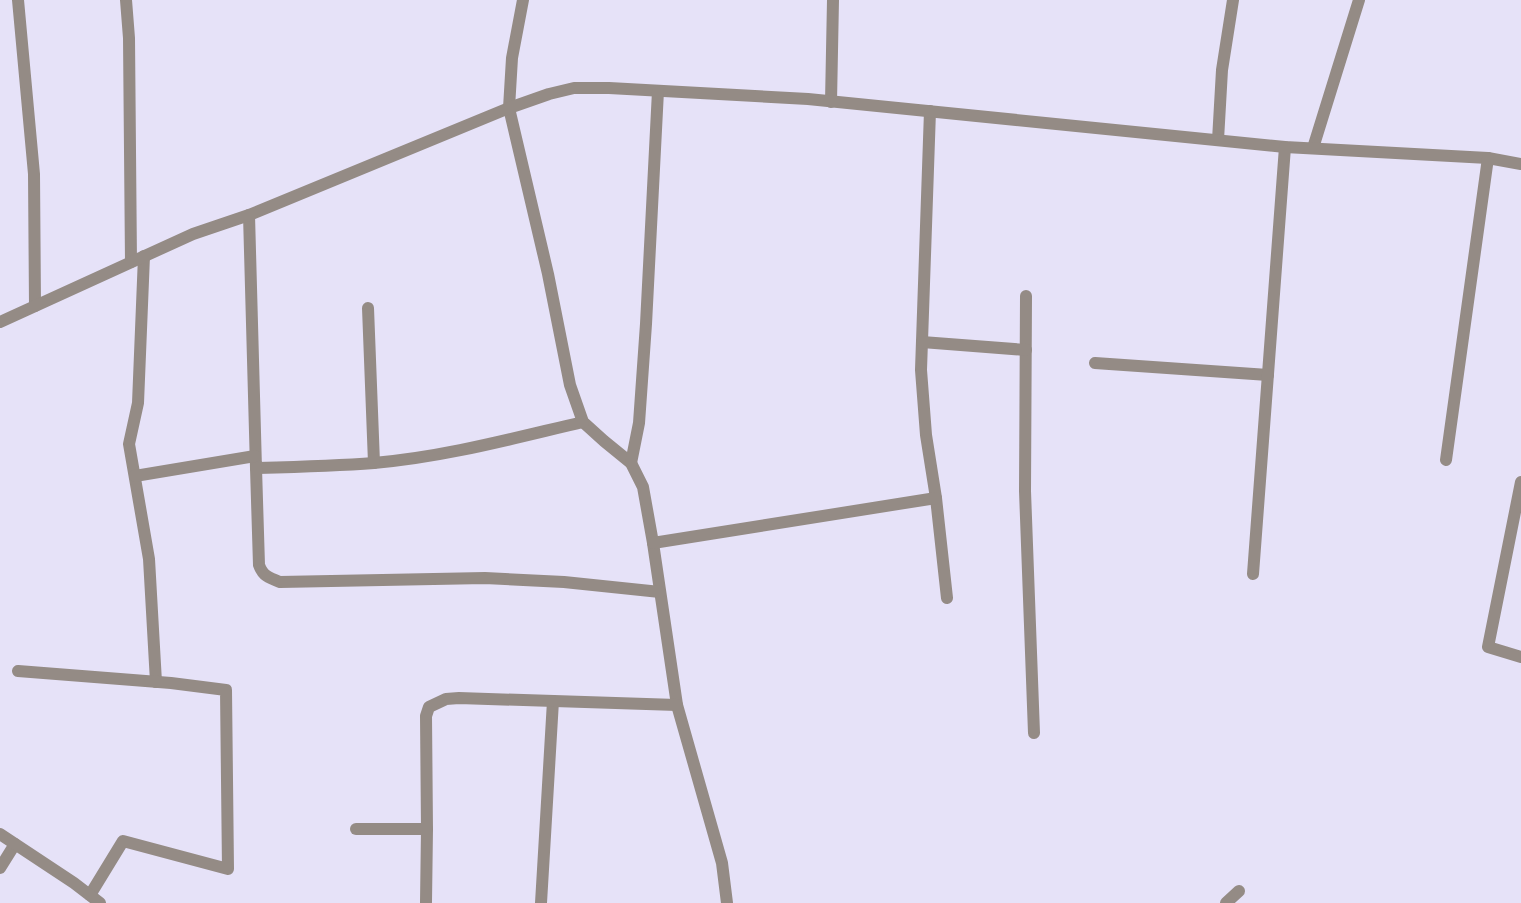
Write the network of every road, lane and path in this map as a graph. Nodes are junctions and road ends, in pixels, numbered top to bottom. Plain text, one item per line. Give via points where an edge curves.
1 (18, 0) edge
2 (126, 0) edge
3 (523, 0) edge
4 (833, 0) edge
5 (1234, 0) edge
6 (1359, 0) edge
7 (658, 91) junction
8 (831, 102) junction
9 (509, 108) junction
10 (930, 111) junction
11 (1218, 140) junction
12 (1285, 147) junction
13 (1313, 148) junction
14 (1488, 158) junction
15 (1521, 164) edge
16 (249, 215) junction
17 (144, 256) junction
18 (131, 262) junction
19 (1026, 296) dead end
20 (35, 306) junction
21 (368, 308) dead end
22 (0, 322) edge
23 (922, 342) junction
24 (1026, 350) junction
25 (1096, 363) dead end
26 (1268, 375) junction
27 (583, 422) junction
28 (1446, 460) dead end
29 (256, 462) junction
30 (374, 463) junction
31 (631, 463) junction
32 (135, 476) junction
33 (1521, 482) edge
34 (936, 498) junction
35 (653, 543) junction
36 (1253, 574) dead end
37 (660, 592) junction
38 (946, 598) dead end
39 (1521, 657) edge
40 (18, 671) dead end
41 (156, 682) junction
42 (553, 701) junction
43 (677, 705) junction
44 (1034, 733) dead end
45 (356, 829) dead end
46 (427, 829) junction
47 (0, 834) edge
48 (15, 844) junction
49 (0, 868) edge
50 (1239, 891) dead end
51 (90, 895) junction
52 (426, 902) edge
53 (100, 903) edge
54 (541, 903) edge
55 (727, 903) edge
56 (1226, 903) edge

1 - 20 street via 34,174
2 - 18 street
3 - 9 street via 512,58
4 - 8 street
5 - 11 street via 1222,70
6 - 13 street
7 - 8 street
7 - 9 street via 574,88
7 - 31 street via 639,423
8 - 10 street
9 - 16 street
9 - 27 street via 570,384
10 - 11 street
10 - 23 street
11 - 12 street
12 - 13 street
12 - 26 street
13 - 14 street
14 - 15 street
14 - 28 street
16 - 17 street via 193,234
16 - 29 street
17 - 18 street
17 - 32 street via 138,403 129,444
18 - 20 street
19 - 24 street
20 - 22 street
21 - 30 street
23 - 24 street
23 - 34 street via 926,435
24 - 44 street via 1025,491
25 - 26 street
26 - 36 street
27 - 30 street via 462,450
27 - 31 street
29 - 30 street
29 - 32 street
29 - 37 street via 259,565 262,572 280,582 486,578
31 - 35 street via 643,487
32 - 41 street via 149,560
33 - 39 street via 1488,647
34 - 35 street
34 - 38 street
35 - 37 street
37 - 43 street
40 - 41 street
41 - 51 street via 226,690 228,868 122,841
42 - 43 street
42 - 46 street via 460,698 446,699 429,707 426,724
42 - 54 street
43 - 55 street via 715,833
45 - 46 street
46 - 52 street
47 - 48 street
48 - 49 street
48 - 51 street
50 - 56 street
51 - 53 street

